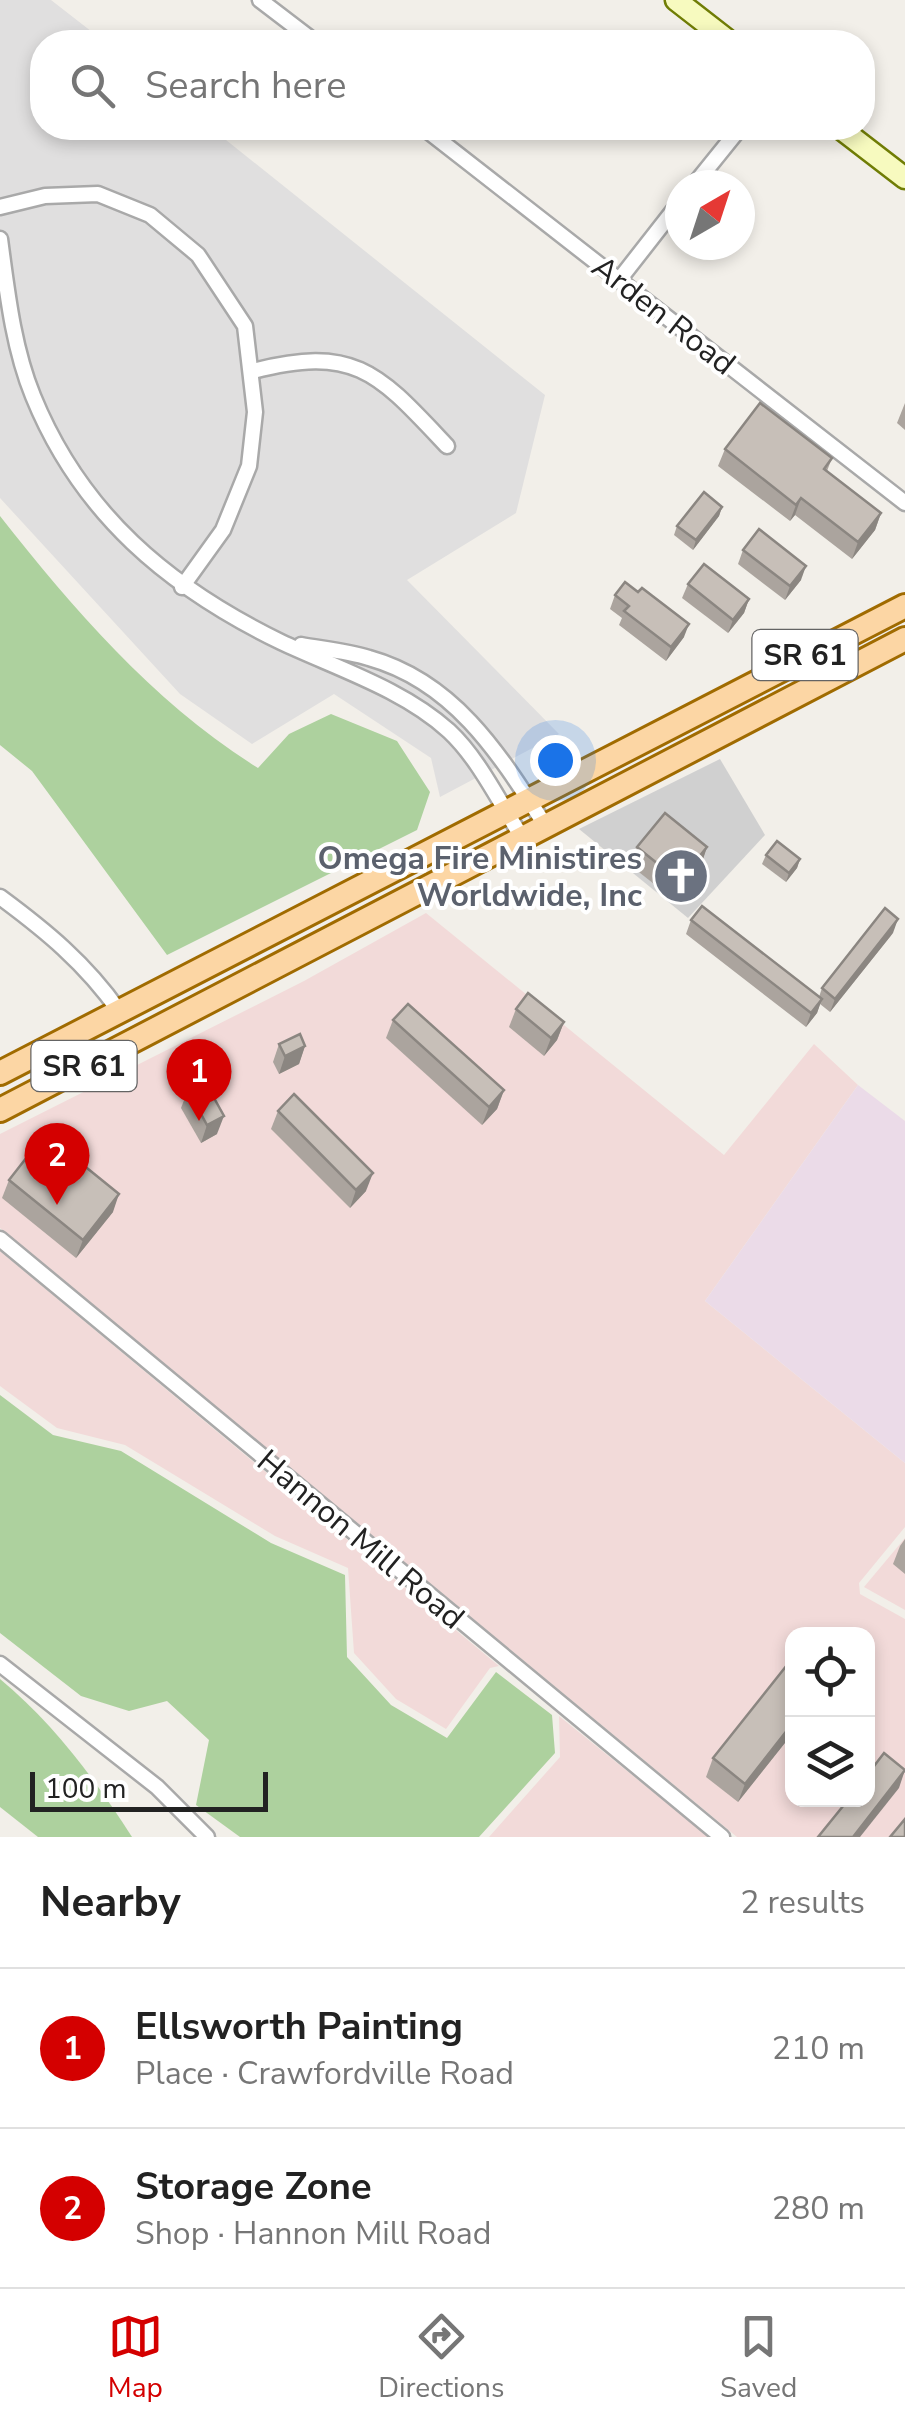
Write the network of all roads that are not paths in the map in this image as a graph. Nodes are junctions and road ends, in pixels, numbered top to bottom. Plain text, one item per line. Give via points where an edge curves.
1 (260, 0) edge
2 (676, 0) edge
3 (299, 30) edge
4 (715, 30) edge
5 (439, 140) edge
6 (730, 140) edge
7 (856, 140) edge
8 (706, 170) edge
9 (905, 178) edge
10 (0, 207) edge
11 (665, 221) edge
12 (0, 240) edge
13 (618, 280) junction
14 (253, 371) junction
15 (447, 446) dead end
16 (905, 503) edge
17 (182, 588) junction
18 (905, 606) edge
19 (905, 639) edge
20 (278, 640) junction
21 (426, 685) junction
22 (414, 704) junction
23 (528, 799) junction
24 (505, 811) junction
25 (545, 825) junction
26 (522, 837) junction
27 (365, 883) junction
28 (0, 896) edge
29 (263, 936) junction
30 (317, 943) junction
31 (218, 996) junction
32 (119, 1010) junction
33 (0, 1073) edge
34 (0, 1110) edge
35 (0, 1239) edge
36 (0, 1664) edge
37 (207, 1837) edge
38 (722, 1837) edge

1 - 3 street
2 - 4 street
5 - 13 street, Arden Road
6 - 8 street
7 - 9 street
10 - 14 street via 44,196 98,194 150,215 198,255 246,326
11 - 13 street
12 - 17 street via 16,339 56,444 90,497
13 - 16 street, Arden Road
14 - 15 street via 302,358 353,364 395,391
14 - 17 street via 249,466 224,530
17 - 20 street
18 - 23 main road, SR 61
19 - 25 main road, SR 61
20 - 21 street via 371,658
20 - 22 street
21 - 22 street
21 - 23 street via 465,714
22 - 24 street via 453,734
23 - 24 main road, SR 61
23 - 25 street
24 - 26 street
24 - 27 main road, SR 61
25 - 26 main road, SR 61
26 - 30 main road, SR 61
27 - 29 main road, SR 61
27 - 30 main road via 336,911
28 - 32 street via 60,942
29 - 31 main road
29 - 32 main road, SR 61
30 - 31 main road, SR 61
31 - 34 main road, SR 61
32 - 33 main road, SR 61
35 - 38 street, Hannon Mill Road
36 - 37 street via 157,1787

